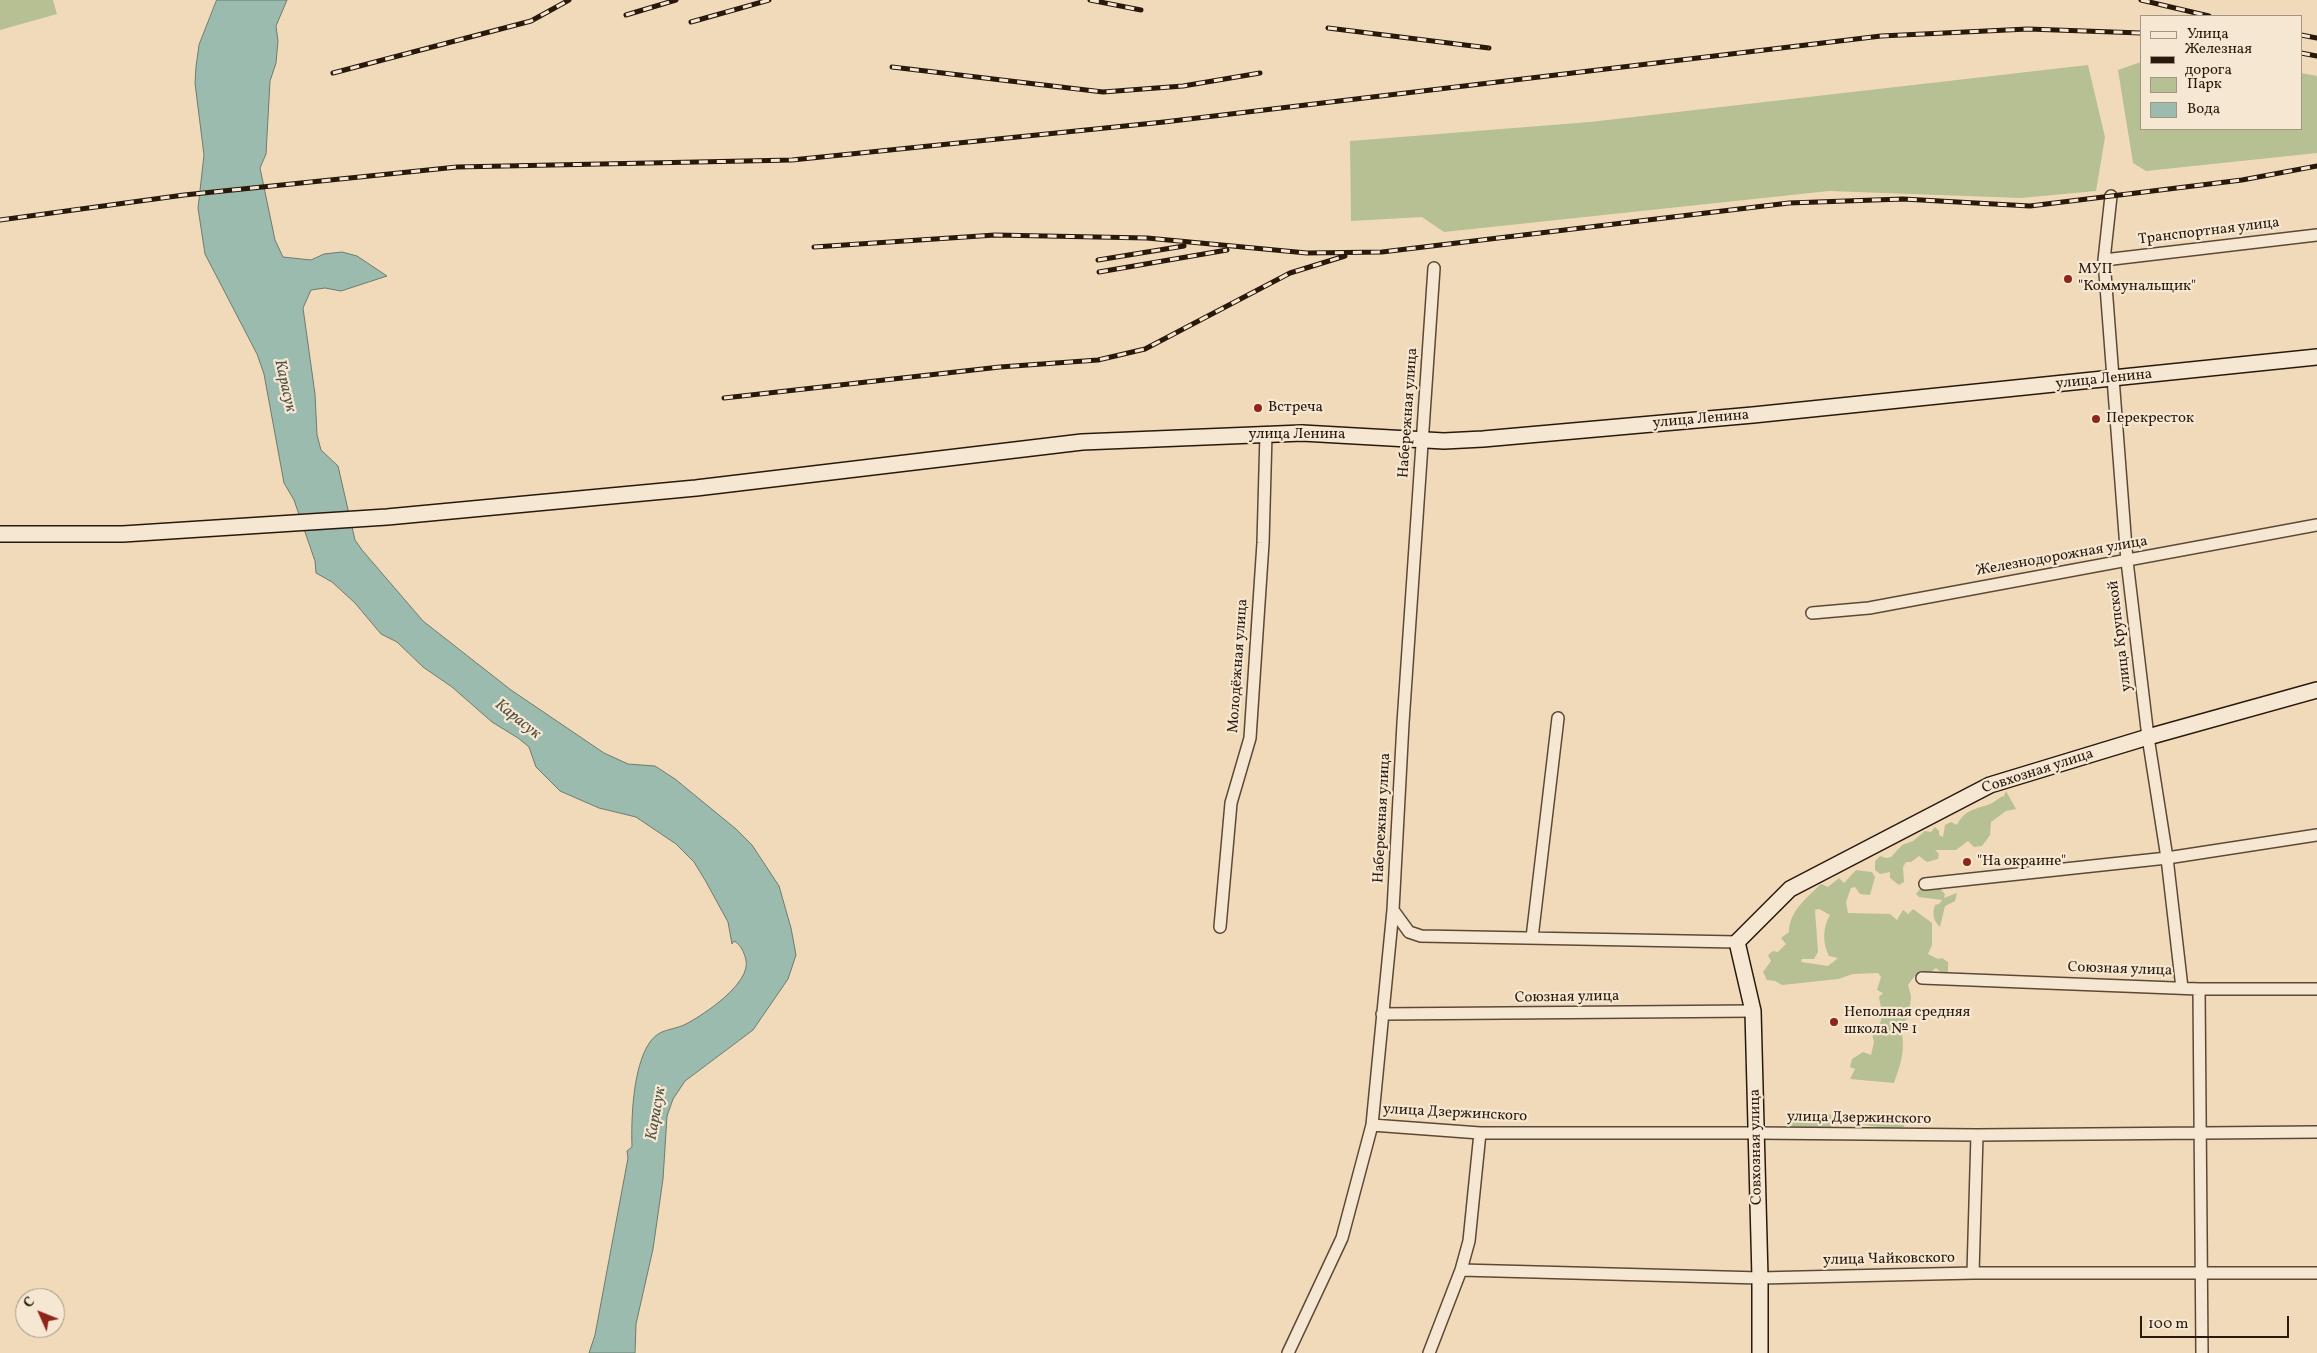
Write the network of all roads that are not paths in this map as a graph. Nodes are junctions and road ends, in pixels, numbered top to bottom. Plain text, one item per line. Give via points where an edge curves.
1 (2112, 196) dead end
2 (2317, 235) edge
3 (2104, 260) junction
4 (1434, 268) dead end
5 (2317, 357) edge
6 (2114, 379) junction
7 (1266, 434) junction
8 (1422, 439) junction
9 (2317, 525) edge
10 (0, 534) edge
11 (2127, 561) junction
12 (1812, 613) dead end
13 (2317, 690) edge
14 (1558, 718) dead end
15 (2148, 737) junction
16 (2317, 835) edge
17 (2167, 858) junction
18 (1925, 884) dead end
19 (1393, 910) junction
20 (1220, 927) dead end
21 (1532, 938) junction
22 (1737, 942) junction
23 (1922, 978) dead end
24 (2182, 988) junction
25 (2199, 989) junction
26 (2317, 989) edge
27 (1753, 1011) junction
28 (1382, 1014) junction
29 (1372, 1125) junction
30 (1757, 1132) junction
31 (2317, 1132) edge
32 (1480, 1133) junction
33 (1977, 1135) junction
34 (2201, 1135) junction
35 (1461, 1270) junction
36 (1973, 1273) junction
37 (2200, 1273) junction
38 (2317, 1273) edge
39 (1760, 1278) junction
40 (1288, 1353) edge
41 (1429, 1353) edge
42 (1760, 1353) edge
43 (2202, 1353) edge

1 - 3 street, улица Крупской
2 - 3 street, Транспортная улица
3 - 6 street, улица Крупской
4 - 8 street, Набережная улица
5 - 6 main road, улица Ленина
6 - 8 main road, улица Ленина via 1512,437
6 - 11 street, улица Крупской
7 - 8 main road, улица Ленина via 1330,433
7 - 10 main road, улица Ленина via 1082,442 689,489 387,517 124,534
7 - 20 street, Молодёжная улица via 1263,543 1250,738 1231,803
8 - 19 street, Набережная улица via 1402,722
9 - 11 street, Железнодорожная улица
11 - 12 street, Железнодорожная улица via 1869,608
11 - 15 street, улица Крупской
13 - 15 main road, Совхозная улица
14 - 21 street
15 - 17 street, улица Крупской
15 - 22 main road, Совхозная улица via 1990,785 1790,889
16 - 17 street
17 - 18 street
17 - 24 street, улица Крупской
19 - 21 street via 1408,932 1421,936
19 - 28 street, Набережная улица
21 - 22 street
22 - 27 main road, Совхозная улица
23 - 24 street, Союзная улица
24 - 25 street, Союзная улица
25 - 26 street, Союзная улица
25 - 34 street
27 - 28 street, Союзная улица
27 - 30 main road, Совхозная улица
28 - 29 street, Набережная улица
29 - 32 street, улица Дзержинского
29 - 40 street, Набережная улица via 1342,1238
30 - 32 street, улица Дзержинского
30 - 33 street, улица Дзержинского
30 - 39 main road, Совхозная улица
31 - 34 street, улица Дзержинского
32 - 35 street via 1470,1241
33 - 34 street, улица Дзержинского
33 - 36 street
34 - 37 street
35 - 39 street, улица Чайковского
35 - 41 street
36 - 37 street, улица Чайковского
36 - 39 street, улица Чайковского
37 - 38 street, улица Чайковского
37 - 43 street
39 - 42 main road, Совхозная улица

